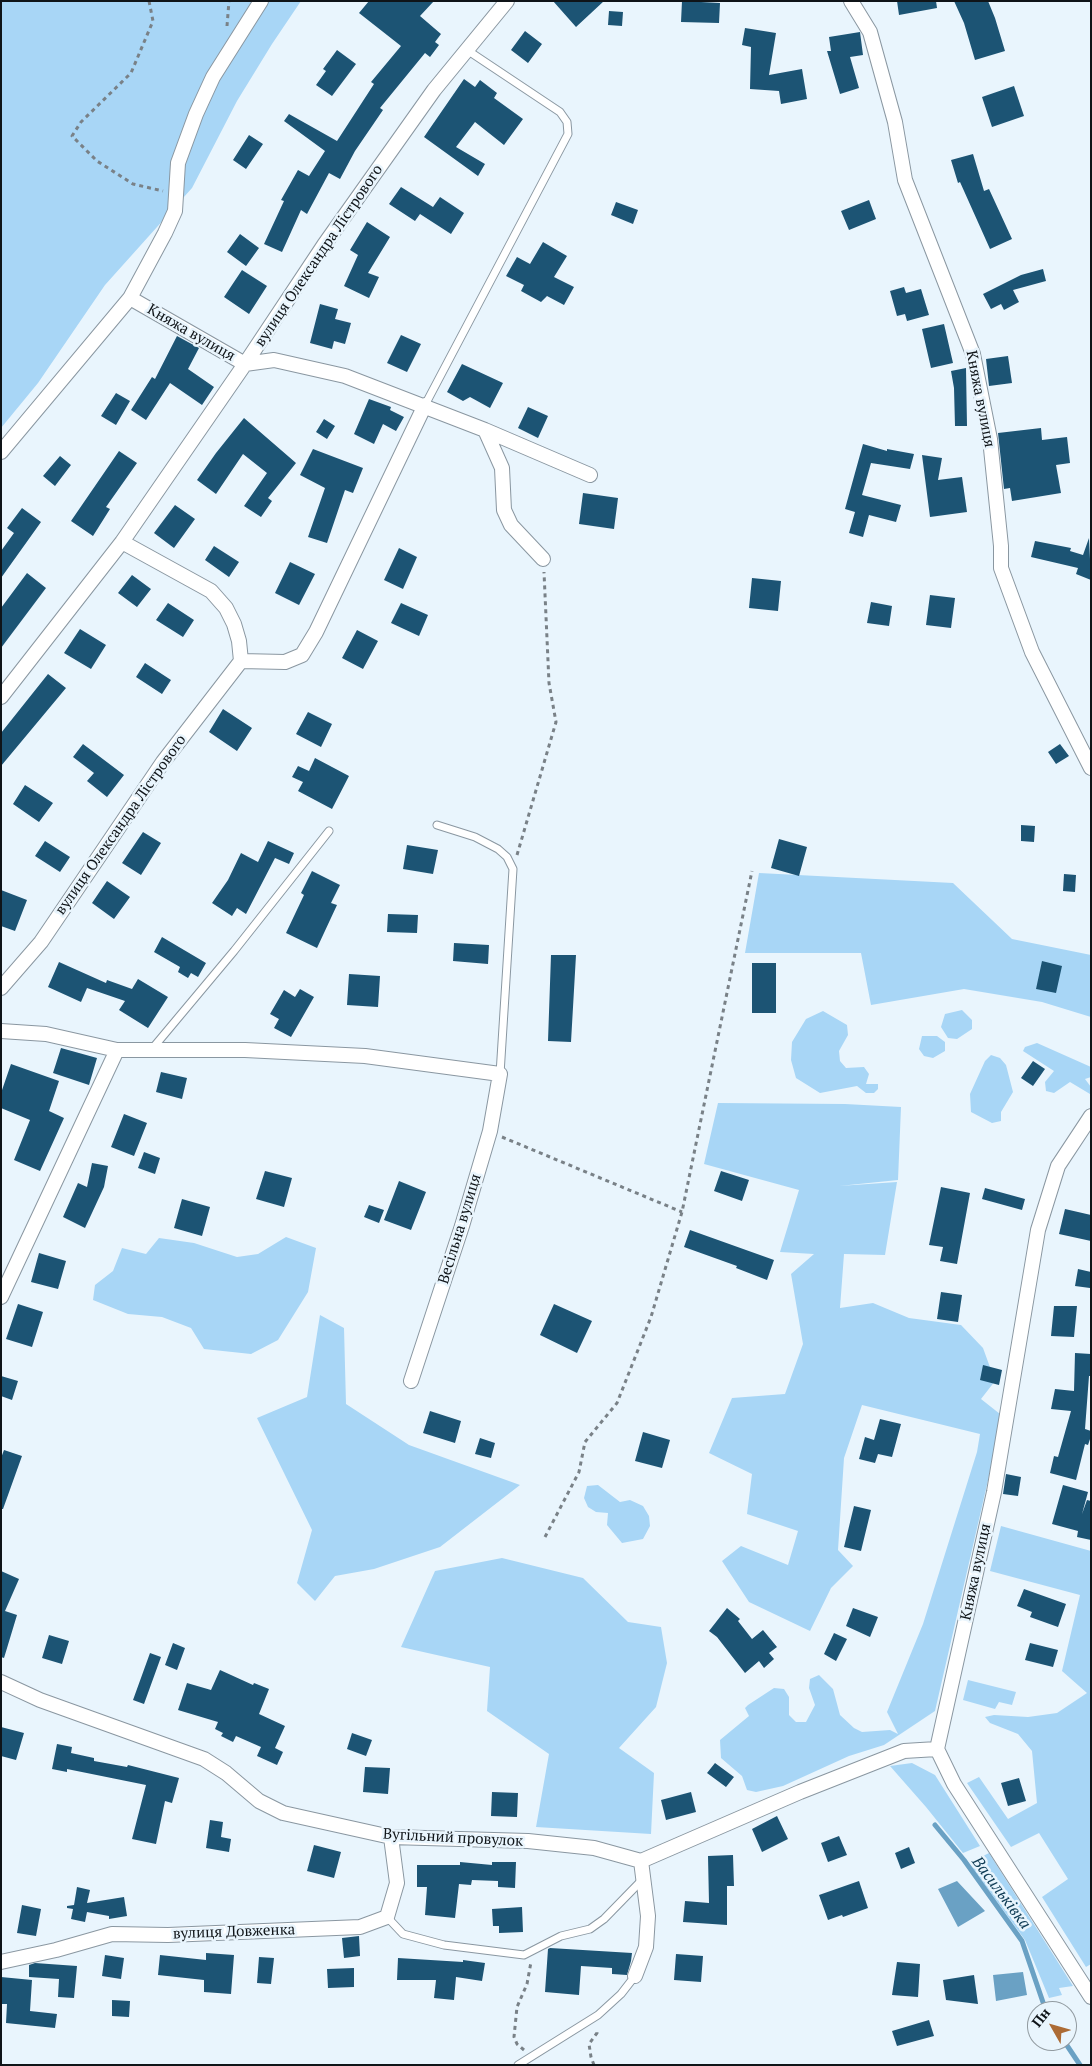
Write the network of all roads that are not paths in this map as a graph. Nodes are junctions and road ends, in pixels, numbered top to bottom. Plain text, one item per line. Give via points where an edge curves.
1 (261, 1) edge
2 (507, 1) edge
3 (851, 1) edge
4 (467, 50) junction
5 (130, 298) junction
6 (246, 364) junction
7 (425, 405) junction
8 (485, 430) junction
9 (1, 452) edge
10 (590, 475) dead end
11 (122, 542) junction
12 (543, 559) road end
13 (241, 661) junction
14 (1, 697) edge
15 (1091, 768) edge
16 (437, 825) dead end
17 (329, 831) dead end
18 (1, 988) edge
19 (1, 1031) edge
20 (152, 1049) junction
21 (117, 1050) junction
22 (500, 1074) junction
23 (1091, 1116) edge
24 (1, 1298) edge
25 (411, 1381) dead end
26 (1, 1682) edge
27 (937, 1749) junction
28 (391, 1837) junction
29 (641, 1862) junction
30 (642, 1879) junction
31 (387, 1917) junction
32 (1, 1962) edge
33 (635, 1976) joint
34 (1091, 1997) edge
35 (518, 2065) edge

1 - 5 street, Княжа вулиця via 213,77 196,114 178,163 175,211
2 - 4 street, вулиця Олександра Лістрового
3 - 15 street, Княжа вулиця via 870,32 895,122 905,180 973,354 990,439 1002,546 1001,568 1032,652
4 - 6 street, вулиця Олександра Лістрового via 434,90 324,245
4 - 7 lane via 560,112 567,122 568,134
5 - 6 street, Княжа вулиця
5 - 9 street
6 - 7 street, Княжа вулиця via 274,360 345,376
6 - 11 street, вулиця Олександра Лістрового
7 - 8 street, Княжа вулиця
7 - 13 street via 302,656 285,662
8 - 10 street, Княжа вулиця
8 - 12 street via 502,468 504,510 511,525
11 - 13 street via 211,591 226,608 234,624
11 - 14 street, вулиця Олександра Лістрового
13 - 18 street, вулиця Олександра Лістрового via 163,762 41,942
16 - 22 lane via 498,849 507,857 513,870
17 - 20 lane
19 - 21 street via 46,1034
20 - 21 street
20 - 22 street via 365,1056
21 - 24 street
22 - 25 street, Весільна вулиця via 490,1131
23 - 27 street, Княжа вулиця via 1058,1166 1038,1230 994,1492
26 - 28 street, Вугільний провулок via 40,1700 204,1759 259,1801 282,1813
27 - 29 street via 904,1751 800,1792
27 - 34 street via 954,1784
28 - 29 street, Вугільний провулок via 528,1841 594,1848
28 - 31 street via 397,1883
29 - 30 street
30 - 31 lane via 590,1929 561,1936 524,1955 444,1945 403,1934
30 - 33 street via 646,1948
31 - 32 street, вулиця Довженка via 360,1926 168,1935 112,1934
33 - 35 lane via 598,2015

